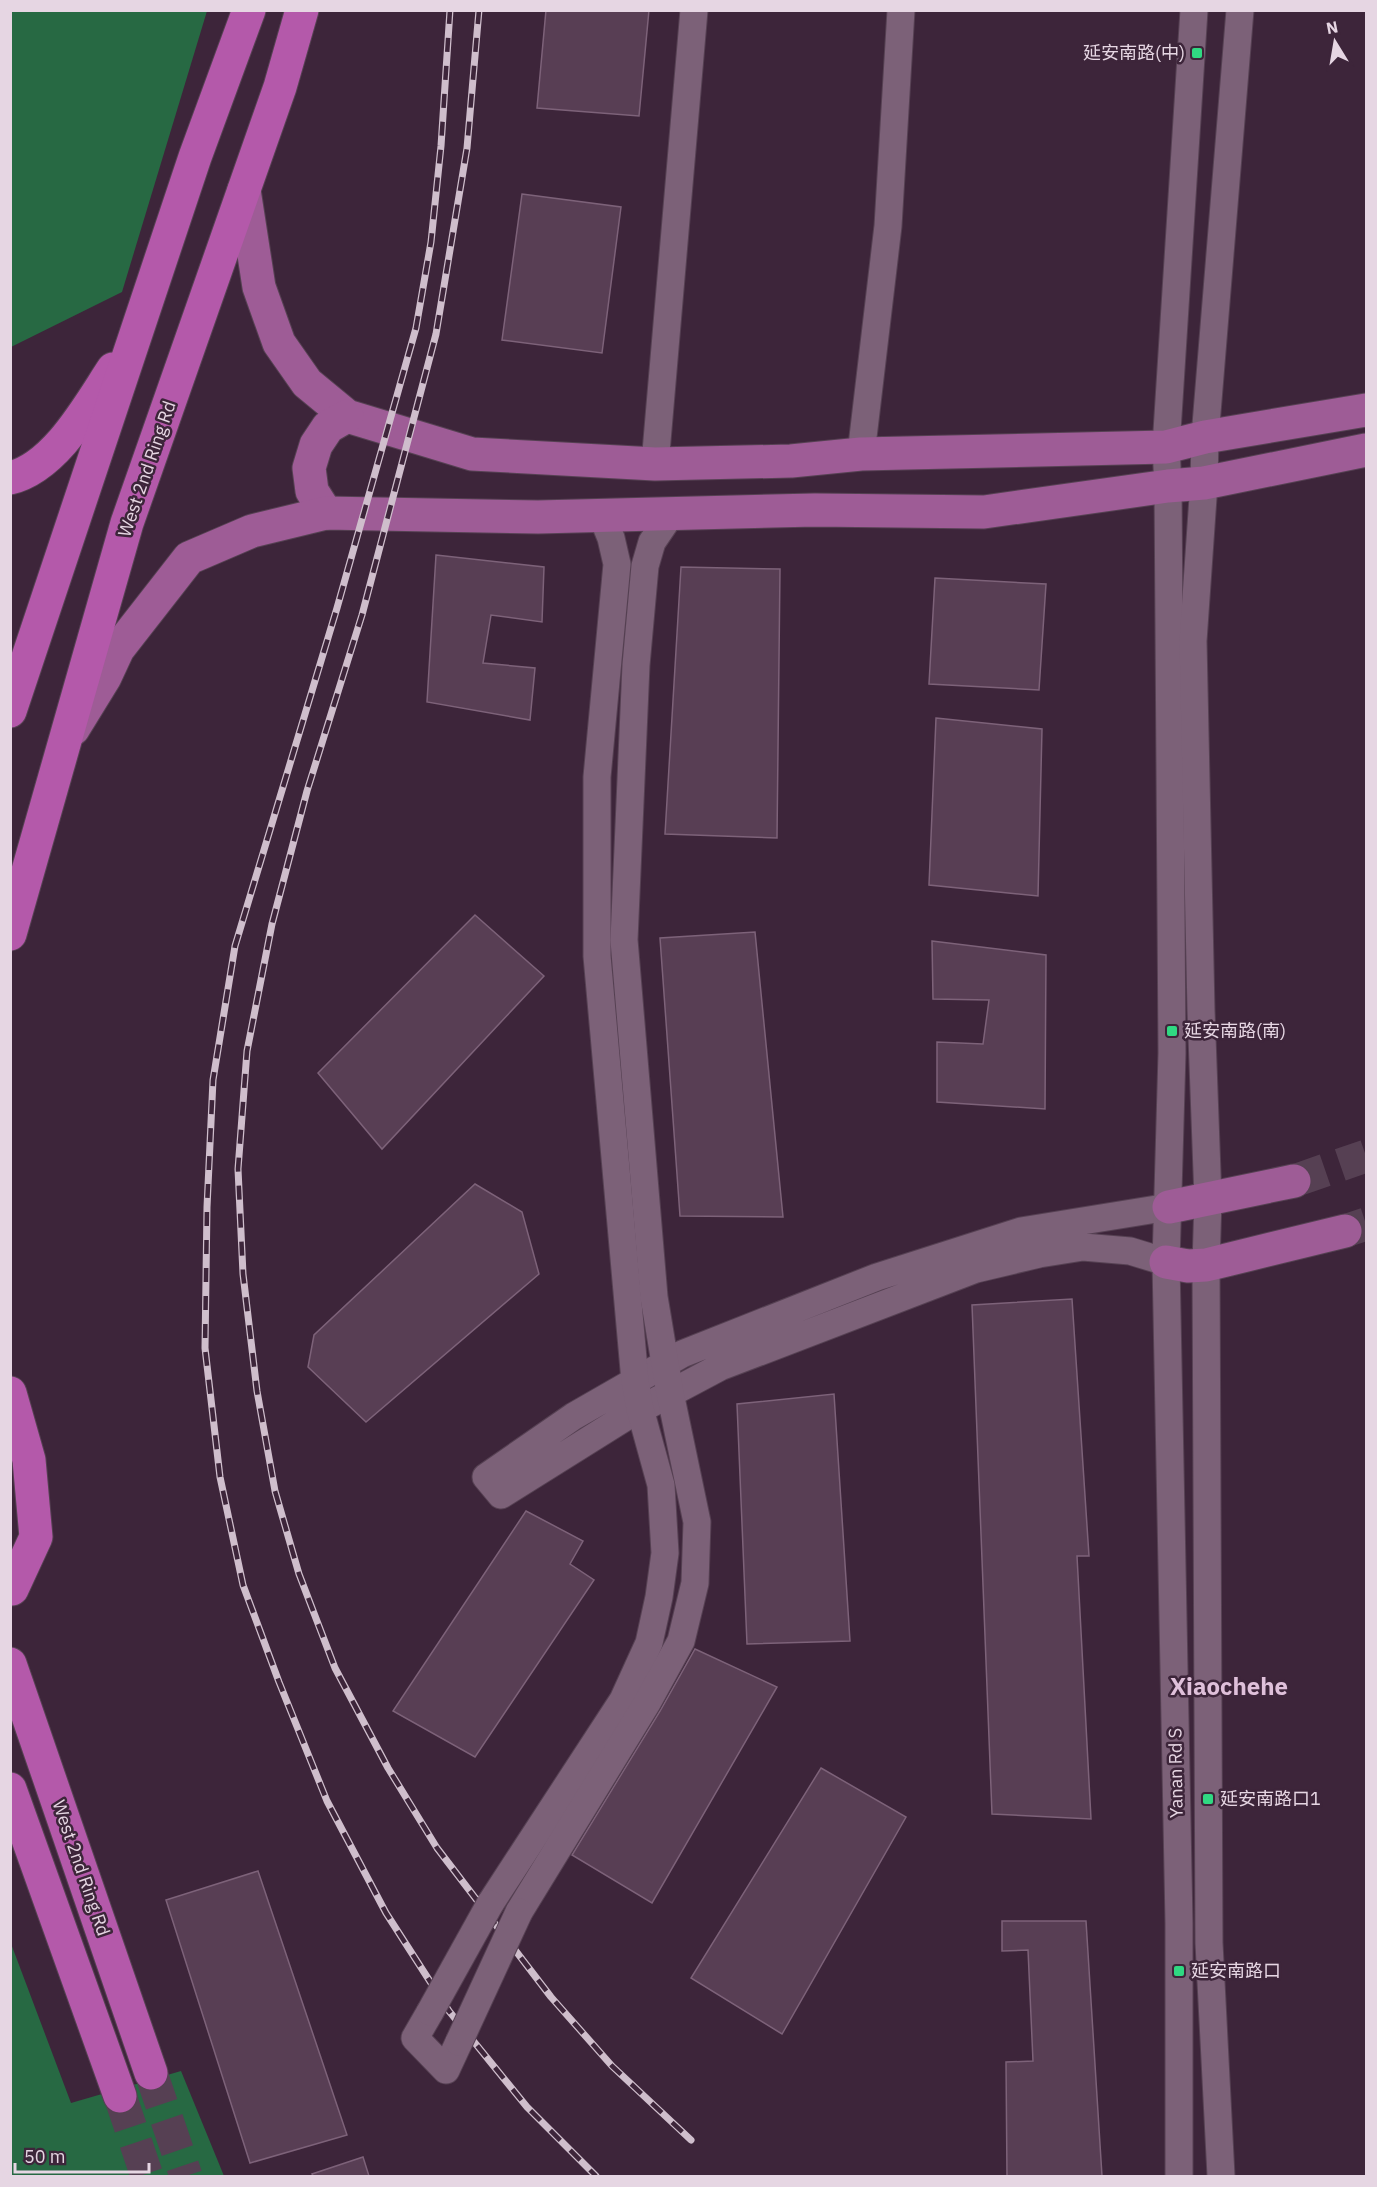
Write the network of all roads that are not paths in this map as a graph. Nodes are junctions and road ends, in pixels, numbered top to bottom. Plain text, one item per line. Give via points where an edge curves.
1 (249, 10) edge
2 (302, 10) edge
3 (325, 10) edge
4 (694, 10) edge
5 (901, 10) edge
6 (1194, 10) edge
7 (1240, 10) edge
8 (280, 87) junction
9 (244, 190) junction
10 (138, 329) junction
11 (1366, 410) edge
12 (347, 416) junction
13 (1205, 437) junction
14 (1166, 447) junction
15 (1366, 450) edge
16 (861, 454) junction
17 (655, 465) junction
18 (10, 478) edge
19 (1204, 483) junction
20 (1168, 486) junction
21 (326, 513) junction
22 (671, 514) junction
23 (602, 516) junction
24 (10, 711) edge
25 (65, 740) junction
26 (10, 934) edge
27 (1294, 1181) tunnel mouth
28 (1208, 1199) junction
29 (1169, 1207) junction
30 (1345, 1231) tunnel mouth
31 (1166, 1262) junction
32 (1206, 1265) junction
33 (665, 1364) junction
34 (635, 1381) junction
35 (10, 1393) edge
36 (670, 1393) junction
37 (640, 1409) junction
38 (12, 1589) edge
39 (10, 1664) edge
40 (10, 1789) edge
41 (151, 2073) tunnel mouth
42 (120, 2096) tunnel mouth
43 (1179, 2176) edge
44 (1221, 2176) edge

1 - 10 highway
2 - 8 highway, West 2nd Ring Rd
3 - 8 highway
4 - 17 street
5 - 16 street via 888,226
6 - 14 street, Yanan Rd S
7 - 13 street
8 - 9 highway, West 2nd Ring Rd
9 - 12 main road via 259,286 279,343 307,383
9 - 25 highway, West 2nd Ring Rd via 127,523
10 - 18 highway via 79,422 48,457 20,476
10 - 24 highway
11 - 13 main road
12 - 17 main road via 472,454
12 - 21 main road via 328,427 316,445 309,468 312,491
13 - 14 main road
13 - 19 street
14 - 16 main road
14 - 20 street, Yanan Rd S
15 - 19 main road
16 - 17 main road via 791,461
19 - 20 main road
19 - 28 street via 1192,641
20 - 22 main road via 984,512 815,510
20 - 29 street, Yanan Rd S via 1172,1042
21 - 23 main road
21 - 25 main road via 252,531 189,558 118,649
22 - 23 main road
22 - 33 street via 652,542 645,566 636,665 624,940 654,1297
23 - 34 street via 617,564 597,777 597,956
25 - 26 highway, West 2nd Ring Rd
27 - 28 main road
28 - 29 main road
28 - 32 street
29 - 31 street, Yanan Rd S
29 - 33 street via 1021,1231 877,1277
30 - 32 main road
31 - 32 main road
31 - 36 street via 1130,1251 1083,1247 976,1269 720,1367
31 - 43 street, Yanan Rd S
32 - 44 street via 1209,1943
33 - 34 street
33 - 36 street
34 - 37 street
34 - 37 street via 574,1416 486,1477 501,1495
35 - 38 highway via 29,1460 36,1537
36 - 37 street
36 - 37 street, bridge via 697,1522 695,1583 681,1641 519,1912 446,2070 415,2038 490,1904 623,1700 649,1643 665,1553 661,1485
39 - 41 highway, West 2nd Ring Rd
40 - 42 highway

